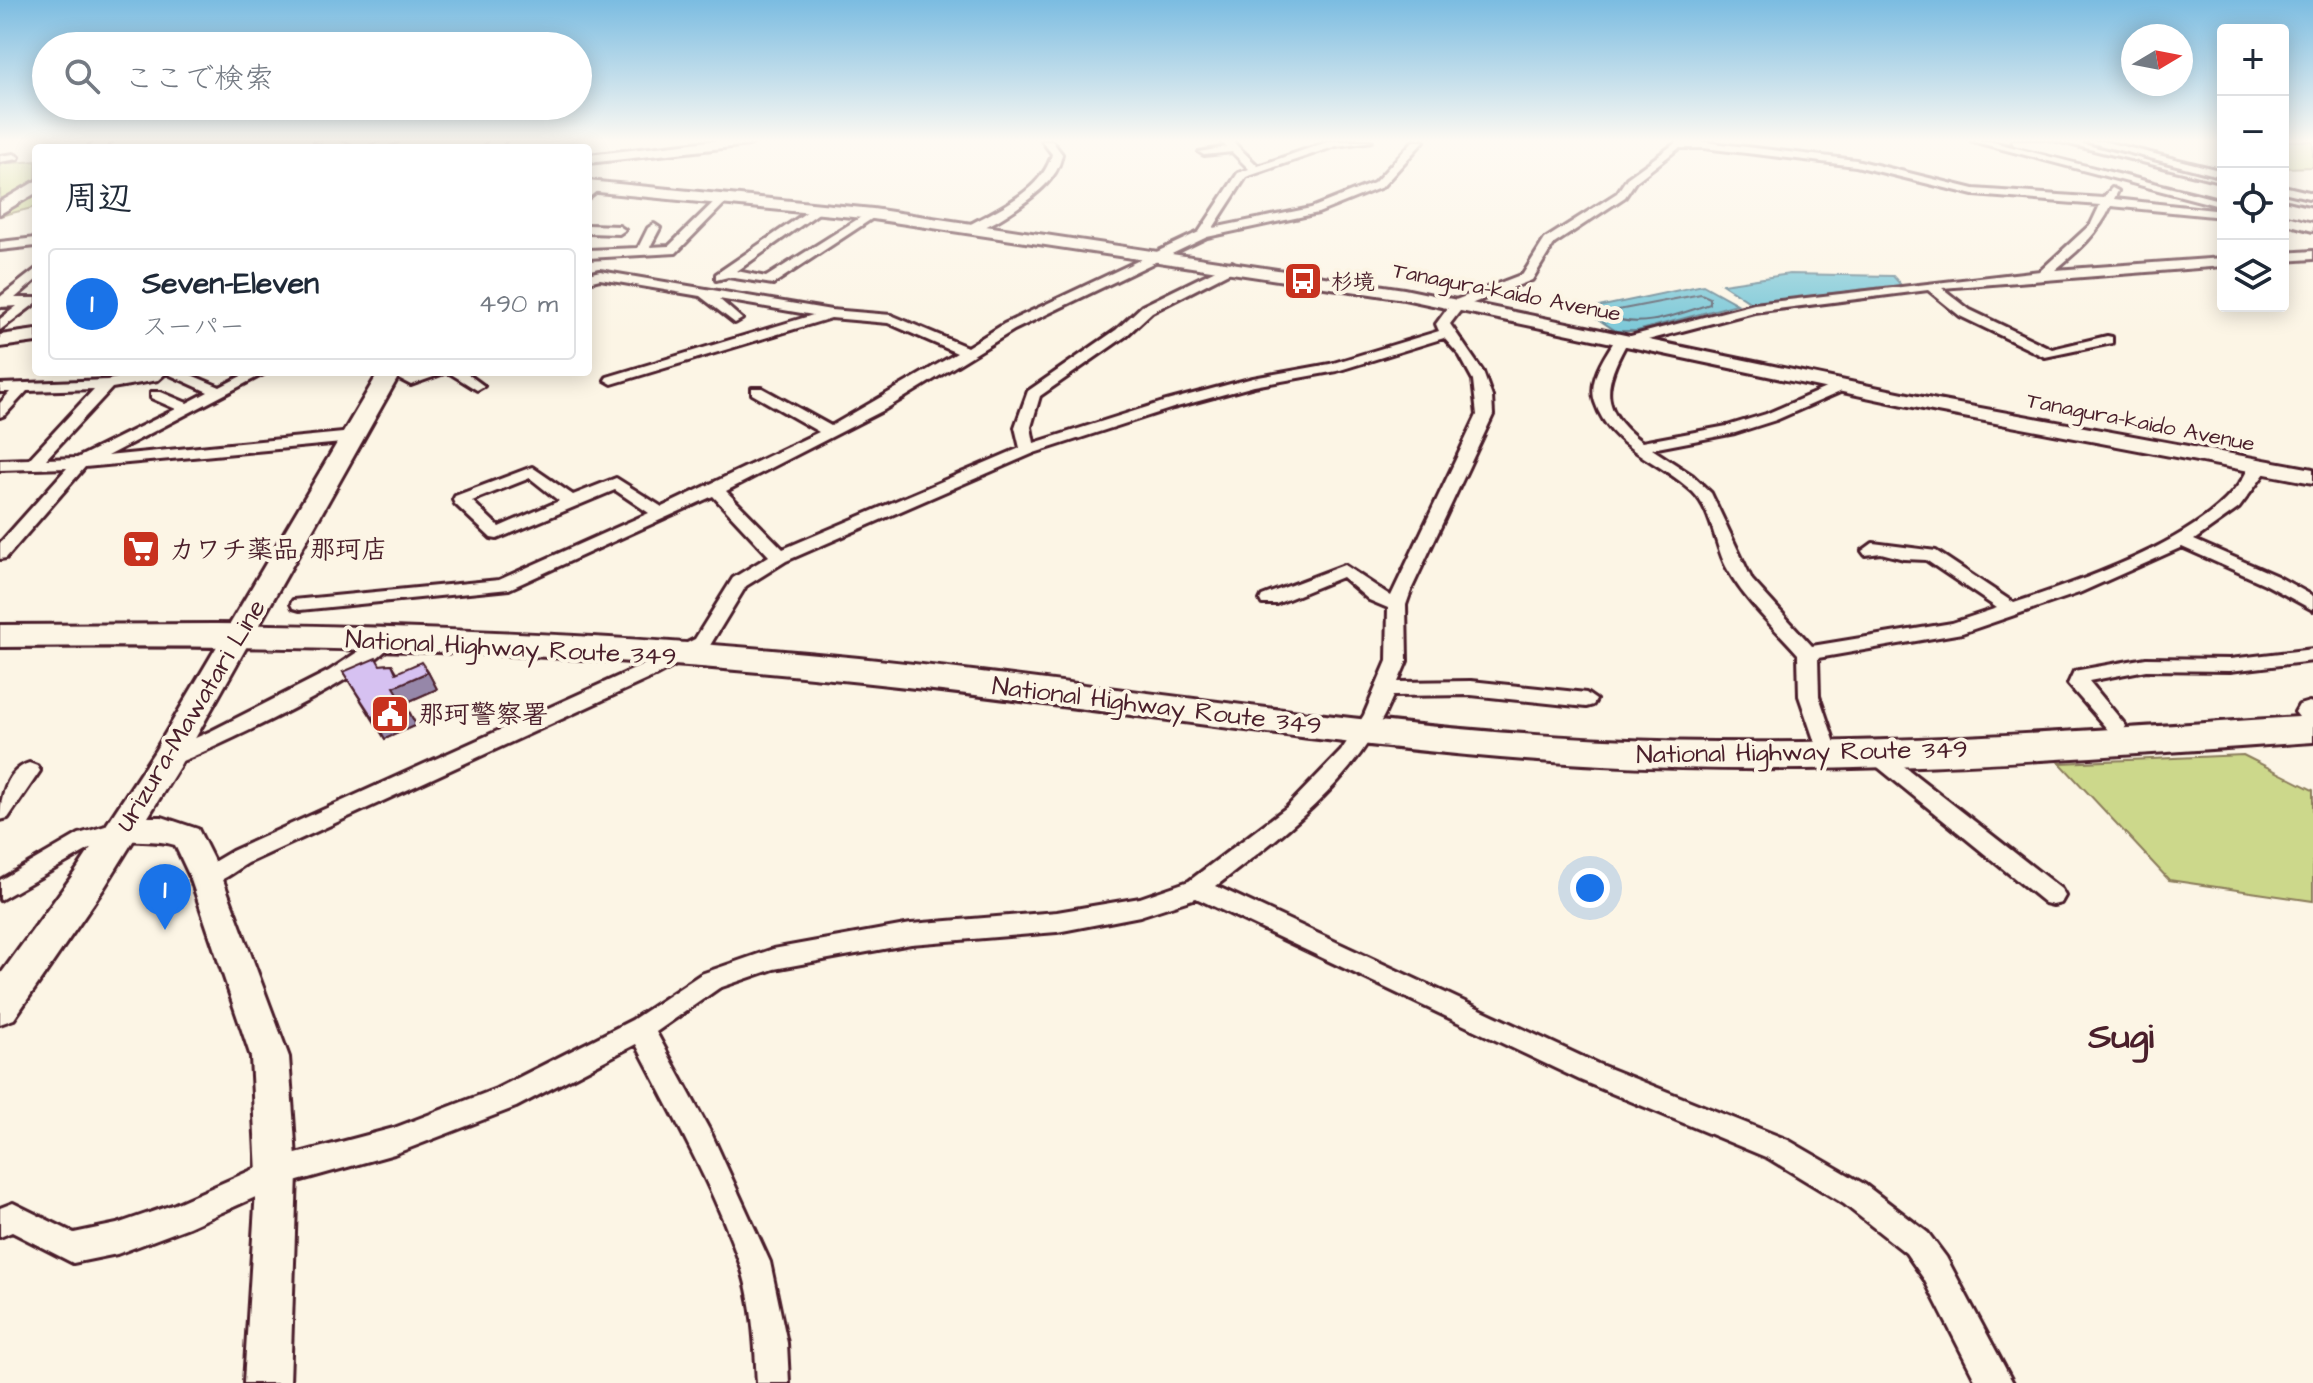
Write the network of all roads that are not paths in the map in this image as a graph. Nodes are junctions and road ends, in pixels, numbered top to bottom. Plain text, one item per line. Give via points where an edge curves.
1 (716, 206) edge
2 (805, 206) edge
3 (1008, 206) edge
4 (1222, 206) edge
5 (1327, 206) edge
6 (1605, 206) edge
7 (2104, 206) edge
8 (2141, 206) edge
9 (821, 207) junction
10 (2217, 213) edge
11 (2293, 213) edge
12 (873, 214) junction
13 (2313, 227) edge
14 (654, 228) dead end
15 (973, 228) junction
16 (592, 229) edge
17 (619, 230) dead end
18 (1203, 234) junction
19 (32, 242) edge
20 (0, 246) edge
21 (643, 250) junction
22 (592, 254) edge
23 (1164, 255) junction
24 (2313, 255) edge
25 (2289, 257) edge
26 (2217, 262) edge
27 (1232, 266) junction
28 (726, 273) junction
29 (2049, 274) junction
30 (32, 276) edge
31 (592, 277) edge
32 (1931, 286) junction
33 (701, 293) junction
34 (32, 301) edge
35 (32, 302) edge
36 (0, 303) edge
37 (1458, 304) junction
38 (831, 314) junction
39 (735, 319) dead end
40 (0, 326) edge
41 (1446, 333) junction
42 (32, 337) edge
43 (1630, 340) junction
44 (2107, 340) dead end
45 (0, 341) edge
46 (966, 352) junction
47 (154, 376) edge
48 (182, 376) edge
49 (252, 376) edge
50 (390, 376) edge
51 (400, 376) edge
52 (427, 376) edge
53 (461, 376) edge
54 (612, 380) dead end
55 (107, 384) junction
56 (1835, 385) junction
57 (477, 386) dead end
58 (0, 388) edge
59 (22, 388) junction
60 (757, 391) dead end
61 (220, 392) junction
62 (156, 395) dead end
63 (187, 408) junction
64 (0, 412) edge
65 (828, 431) junction
66 (353, 437) junction
67 (1639, 447) junction
68 (1028, 450) junction
69 (35, 462) junction
70 (80, 463) junction
71 (0, 465) edge
72 (2256, 467) junction
73 (2313, 476) edge
74 (715, 489) junction
75 (571, 502) junction
76 (660, 513) junction
77 (2182, 541) junction
78 (1871, 551) dead end
79 (0, 554) edge
80 (780, 557) junction
81 (1269, 600) dead end
82 (300, 604) dead end
83 (2313, 604) edge
84 (1397, 605) junction
85 (2014, 611) junction
86 (0, 624) edge
87 (242, 629) junction
88 (0, 636) edge
89 (386, 639) junction
90 (690, 649) junction
91 (1808, 653) junction
92 (2313, 655) edge
93 (1586, 700) dead end
94 (1375, 712) junction
95 (2312, 717) edge
96 (2116, 726) junction
97 (1825, 748) junction
98 (1875, 754) junction
99 (167, 759) junction
100 (29, 771) dead end
101 (0, 812) edge
102 (122, 829) junction
103 (206, 877) junction
104 (12, 879) edge
105 (1197, 888) junction
106 (0, 891) edge
107 (2053, 896) dead end
108 (0, 1007) edge
109 (641, 1028) junction
110 (277, 1173) junction
111 (0, 1223) edge
112 (267, 1383) edge
113 (773, 1383) edge
114 (1997, 1383) edge

1 - 21 street via 672,250
2 - 9 street, Tanagura-kaido Avenue
3 - 15 street
4 - 18 street
5 - 18 street
6 - 37 street via 1549,242 1528,277
7 - 29 street via 2096,225 2046,271
8 - 10 street
9 - 12 street, Tanagura-kaido Avenue
9 - 28 street
11 - 13 street
12 - 15 street, Tanagura-kaido Avenue
12 - 28 street via 768,281
14 - 21 street
15 - 23 street, Tanagura-kaido Avenue
16 - 17 street
18 - 23 street
19 - 20 street
21 - 22 street
23 - 27 street, Tanagura-kaido Avenue
23 - 46 street
24 - 25 street
26 - 29 street
27 - 37 street, Tanagura-kaido Avenue
27 - 68 street via 1147,309 1033,394 1023,427
28 - 33 street
29 - 32 street
30 - 36 street
31 - 33 street
32 - 43 street via 1727,313
32 - 44 street via 1965,313 2050,354
33 - 38 street
33 - 39 street
34 - 36 street
35 - 40 street
37 - 41 street via 1443,324
37 - 43 street, Tanagura-kaido Avenue
38 - 46 street via 903,322
38 - 54 street
41 - 68 street via 1332,368 1168,405
41 - 84 street via 1482,383 1485,415
42 - 45 street
43 - 56 street, Tanagura-kaido Avenue
43 - 67 street via 1620,343 1600,393 1612,421
46 - 65 street via 879,407
47 - 55 street
48 - 61 street
49 - 61 street
50 - 66 main road, Urizura-Mawatari Line
51 - 52 street via 411,381
53 - 57 street
55 - 59 street
55 - 69 street
56 - 67 street via 1771,417 1730,430
56 - 72 street, Tanagura-kaido Avenue
58 - 59 street
59 - 64 street
60 - 65 street
61 - 63 street
62 - 63 street
63 - 70 street
65 - 74 street
66 - 70 street
66 - 87 main road, Urizura-Mawatari Line
67 - 91 street via 1700,490 1712,505 1736,569 1751,592
68 - 80 street
69 - 70 street
69 - 71 street
70 - 79 street
72 - 73 street, Tanagura-kaido Avenue
72 - 77 street via 2257,473 2233,504
74 - 76 street
74 - 80 street
75 - 75 street via 497,534 461,500 532,472
75 - 76 street via 616,483
76 - 82 street via 503,585
77 - 83 street
77 - 85 street
78 - 85 street via 1879,547 1930,555
80 - 90 street via 739,582
81 - 84 street via 1344,570 1375,596
84 - 94 street via 1397,661
85 - 91 street via 1955,629
86 - 87 highway, National Highway Route 349
87 - 88 highway, National Highway Route 349
87 - 89 highway, National Highway Route 349
87 - 90 highway, National Highway Route 349 via 570,634
87 - 99 main road, Urizura-Mawatari Line
89 - 90 highway, National Highway Route 349
89 - 99 street via 374,653 336,675
90 - 94 highway, National Highway Route 349 via 858,670
90 - 103 street
91 - 97 street via 1809,696
92 - 96 street via 2230,665 2146,664 2081,676 2078,684
93 - 94 street via 1471,688
94 - 97 highway, National Highway Route 349 via 1600,751
94 - 105 street via 1324,785
95 - 96 highway, National Highway Route 349
95 - 98 highway, National Highway Route 349
96 - 97 highway, National Highway Route 349
97 - 98 highway, National Highway Route 349
98 - 107 street
99 - 102 main road, Urizura-Mawatari Line
100 - 101 street
102 - 103 street via 162,829 187,837
102 - 104 street via 87,840
102 - 108 main road, Urizura-Mawatari Line
103 - 110 street via 270,1057
104 - 106 street
105 - 109 street via 1140,907 1057,922 911,934 773,959 710,981
105 - 114 street via 1589,1072 1778,1149 1854,1194 1917,1243
109 - 110 street via 506,1098 394,1141
109 - 113 street via 702,1144 755,1262
110 - 111 street via 166,1221 73,1248 13,1217
110 - 112 street

